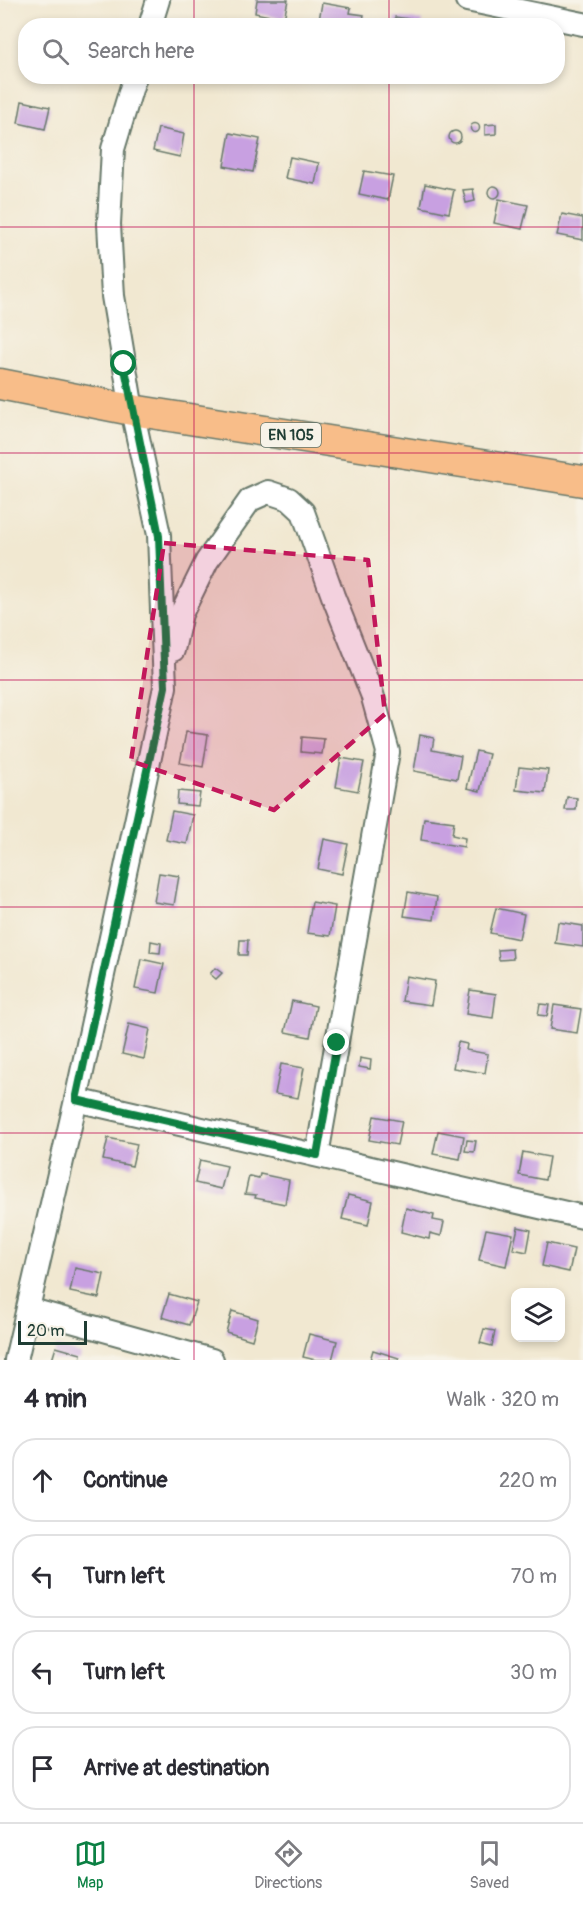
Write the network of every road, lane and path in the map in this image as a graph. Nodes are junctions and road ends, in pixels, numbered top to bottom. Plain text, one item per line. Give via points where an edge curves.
1 (158, 0) edge
2 (467, 0) edge
3 (152, 18) edge
4 (554, 18) edge
5 (565, 20) edge
6 (583, 24) edge
7 (133, 84) edge
8 (0, 384) edge
9 (132, 410) junction
10 (583, 481) edge
11 (165, 687) junction
12 (76, 1100) junction
13 (317, 1155) junction
14 (583, 1217) edge
15 (28, 1309) junction
16 (16, 1360) edge
17 (212, 1360) edge

1 - 3 street
2 - 4 street
5 - 6 street
7 - 9 street via 113,149 109,224 113,296
8 - 9 main road, EN 105
9 - 10 main road, EN 105
9 - 11 street via 159,536
11 - 12 street
11 - 13 street via 181,614 207,561 250,500 268,492 289,499 303,512 372,694 388,752
12 - 13 street
12 - 15 street
13 - 14 street
15 - 16 street
15 - 17 street

